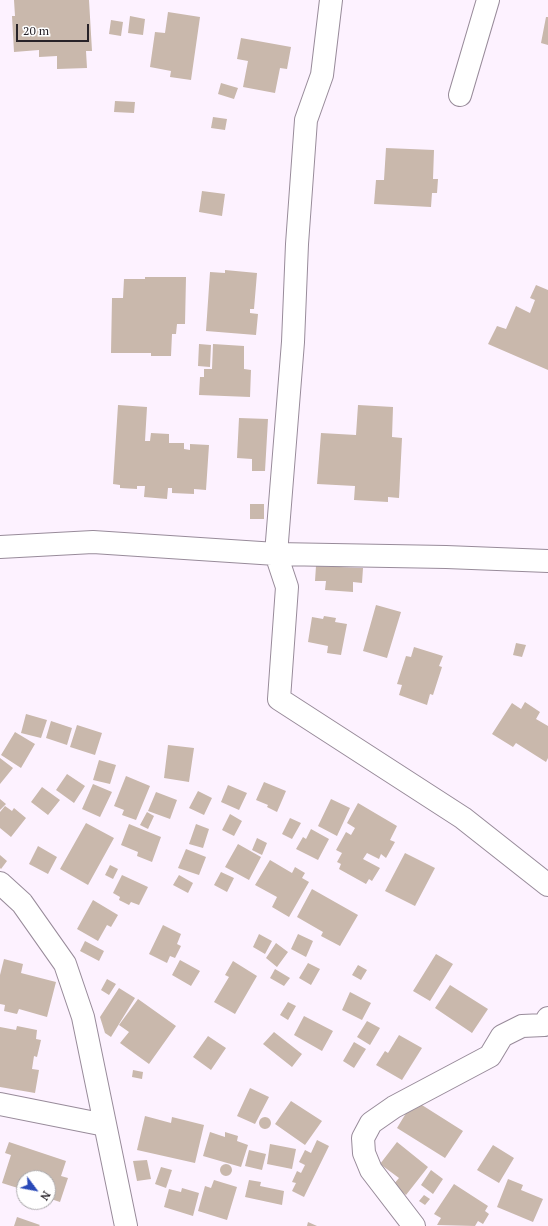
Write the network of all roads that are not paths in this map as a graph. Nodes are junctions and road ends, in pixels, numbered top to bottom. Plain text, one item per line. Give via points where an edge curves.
1 (331, 0) edge
2 (488, 0) edge
3 (460, 95) dead end
4 (0, 547) edge
5 (276, 554) junction
6 (548, 561) edge
7 (0, 883) edge
8 (548, 885) edge
9 (548, 1018) edge
10 (0, 1104) edge
11 (105, 1125) junction
12 (126, 1226) edge
13 (414, 1226) edge

1 - 5 street via 322,75 306,120 293,342
2 - 3 street
4 - 5 street via 93,542
5 - 6 street
5 - 8 street via 287,587 279,699 463,818
7 - 11 street via 22,902 65,964 83,1017
9 - 13 street via 544,1025 522,1026 502,1036 490,1056 394,1106 371,1122 363,1138 364,1153 371,1170
10 - 11 street
11 - 12 street

